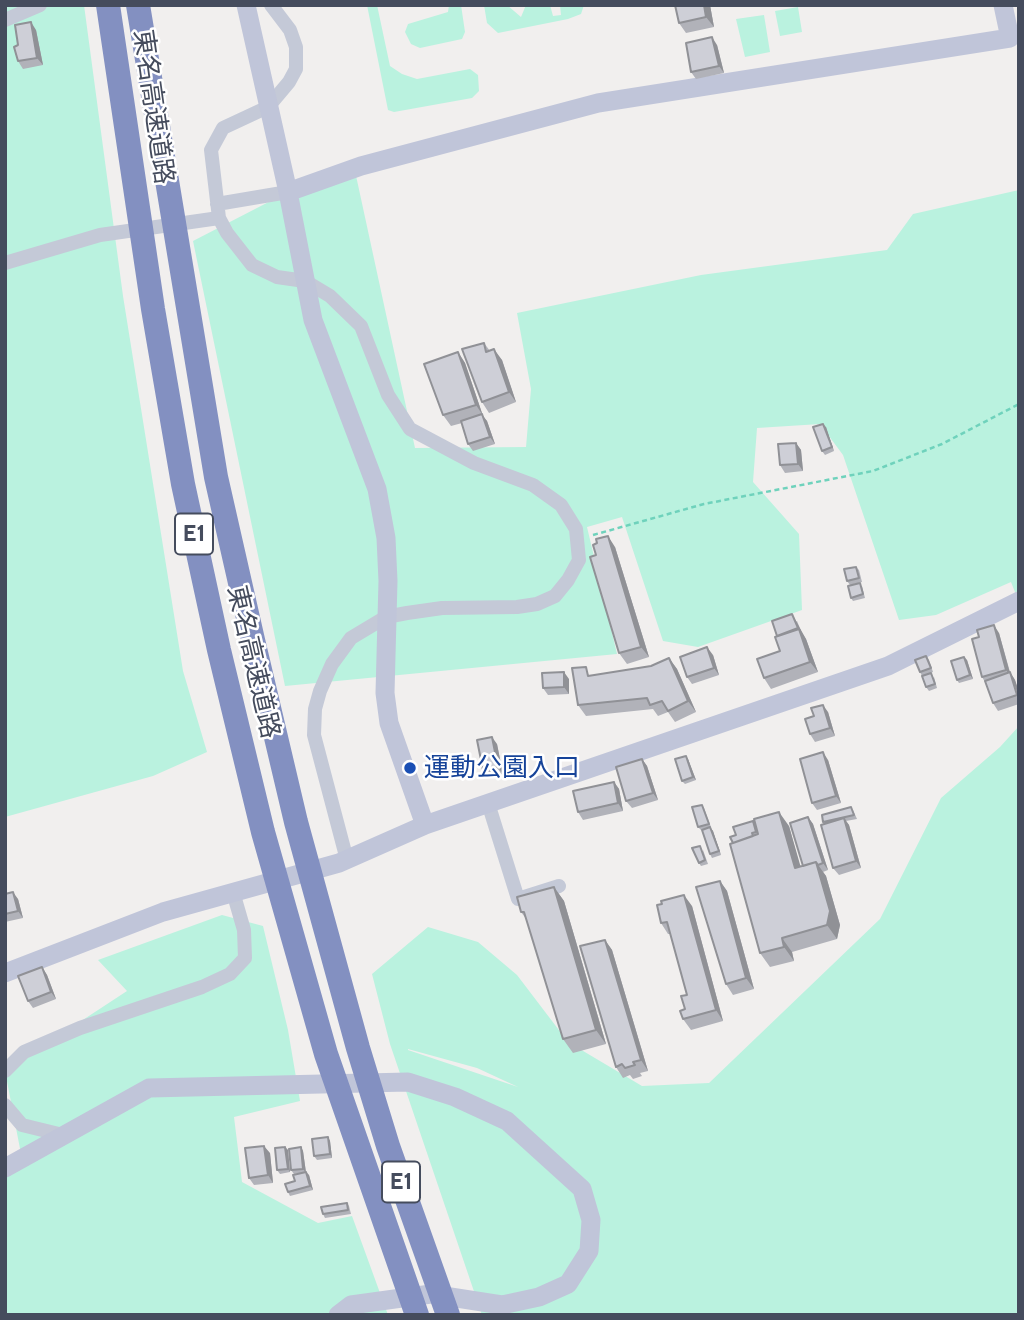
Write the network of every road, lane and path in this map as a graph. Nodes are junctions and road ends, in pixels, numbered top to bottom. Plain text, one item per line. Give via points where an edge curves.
1 (40, 5) edge
2 (108, 5) edge
3 (138, 5) edge
4 (246, 5) edge
5 (271, 5) edge
6 (1003, 5) edge
7 (5, 20) edge
8 (1014, 39) edge
9 (268, 107) junction
10 (288, 192) junction
11 (215, 214) junction
12 (5, 263) edge
13 (305, 281) junction
14 (1019, 404) edge
15 (577, 540) junction
16 (1019, 601) edge
17 (386, 617) junction
18 (488, 803) junction
19 (425, 825) junction
20 (343, 861) junction
21 (559, 887) dead end
22 (239, 890) junction
23 (5, 973) edge
24 (5, 1071) edge
25 (5, 1105) edge
26 (63, 1135) junction
27 (5, 1168) edge
28 (338, 1315) edge
29 (417, 1315) edge
30 (448, 1315) edge

1 - 7 street
2 - 29 highway, 東名高速道路 / E1 via 153,309 219,650 263,832 326,1054
3 - 30 highway, 東名高速道路 / E1 via 216,477 296,822 388,1146
4 - 9 street
5 - 9 street via 290,30 296,69
6 - 8 street
8 - 10 street via 598,103 361,166
9 - 10 street
9 - 11 street via 223,128 211,150
10 - 11 street
10 - 13 street
11 - 12 street via 100,235
11 - 13 street via 252,265 277,277
13 - 15 street via 330,296 361,326 388,395 410,429 474,463 533,485 561,505 576,529
13 - 17 street via 313,320 377,489 386,538
14 - 15 path via 942,444 873,471 704,504
15 - 17 street via 579,560 568,580 555,596 537,604 442,608
16 - 18 street via 888,666
17 - 19 street via 389,723
17 - 20 street via 351,638 332,664 314,709 314,735
18 - 19 street
18 - 21 street via 518,899
19 - 20 street
20 - 22 street
22 - 23 street via 163,912
22 - 24 street via 245,958 230,974 24,1052
25 - 26 street via 22,1125
26 - 27 street
26 - 28 street via 149,1088 408,1082 507,1121 582,1189 591,1220 589,1251 568,1284 539,1297 502,1305 430,1294 351,1305

